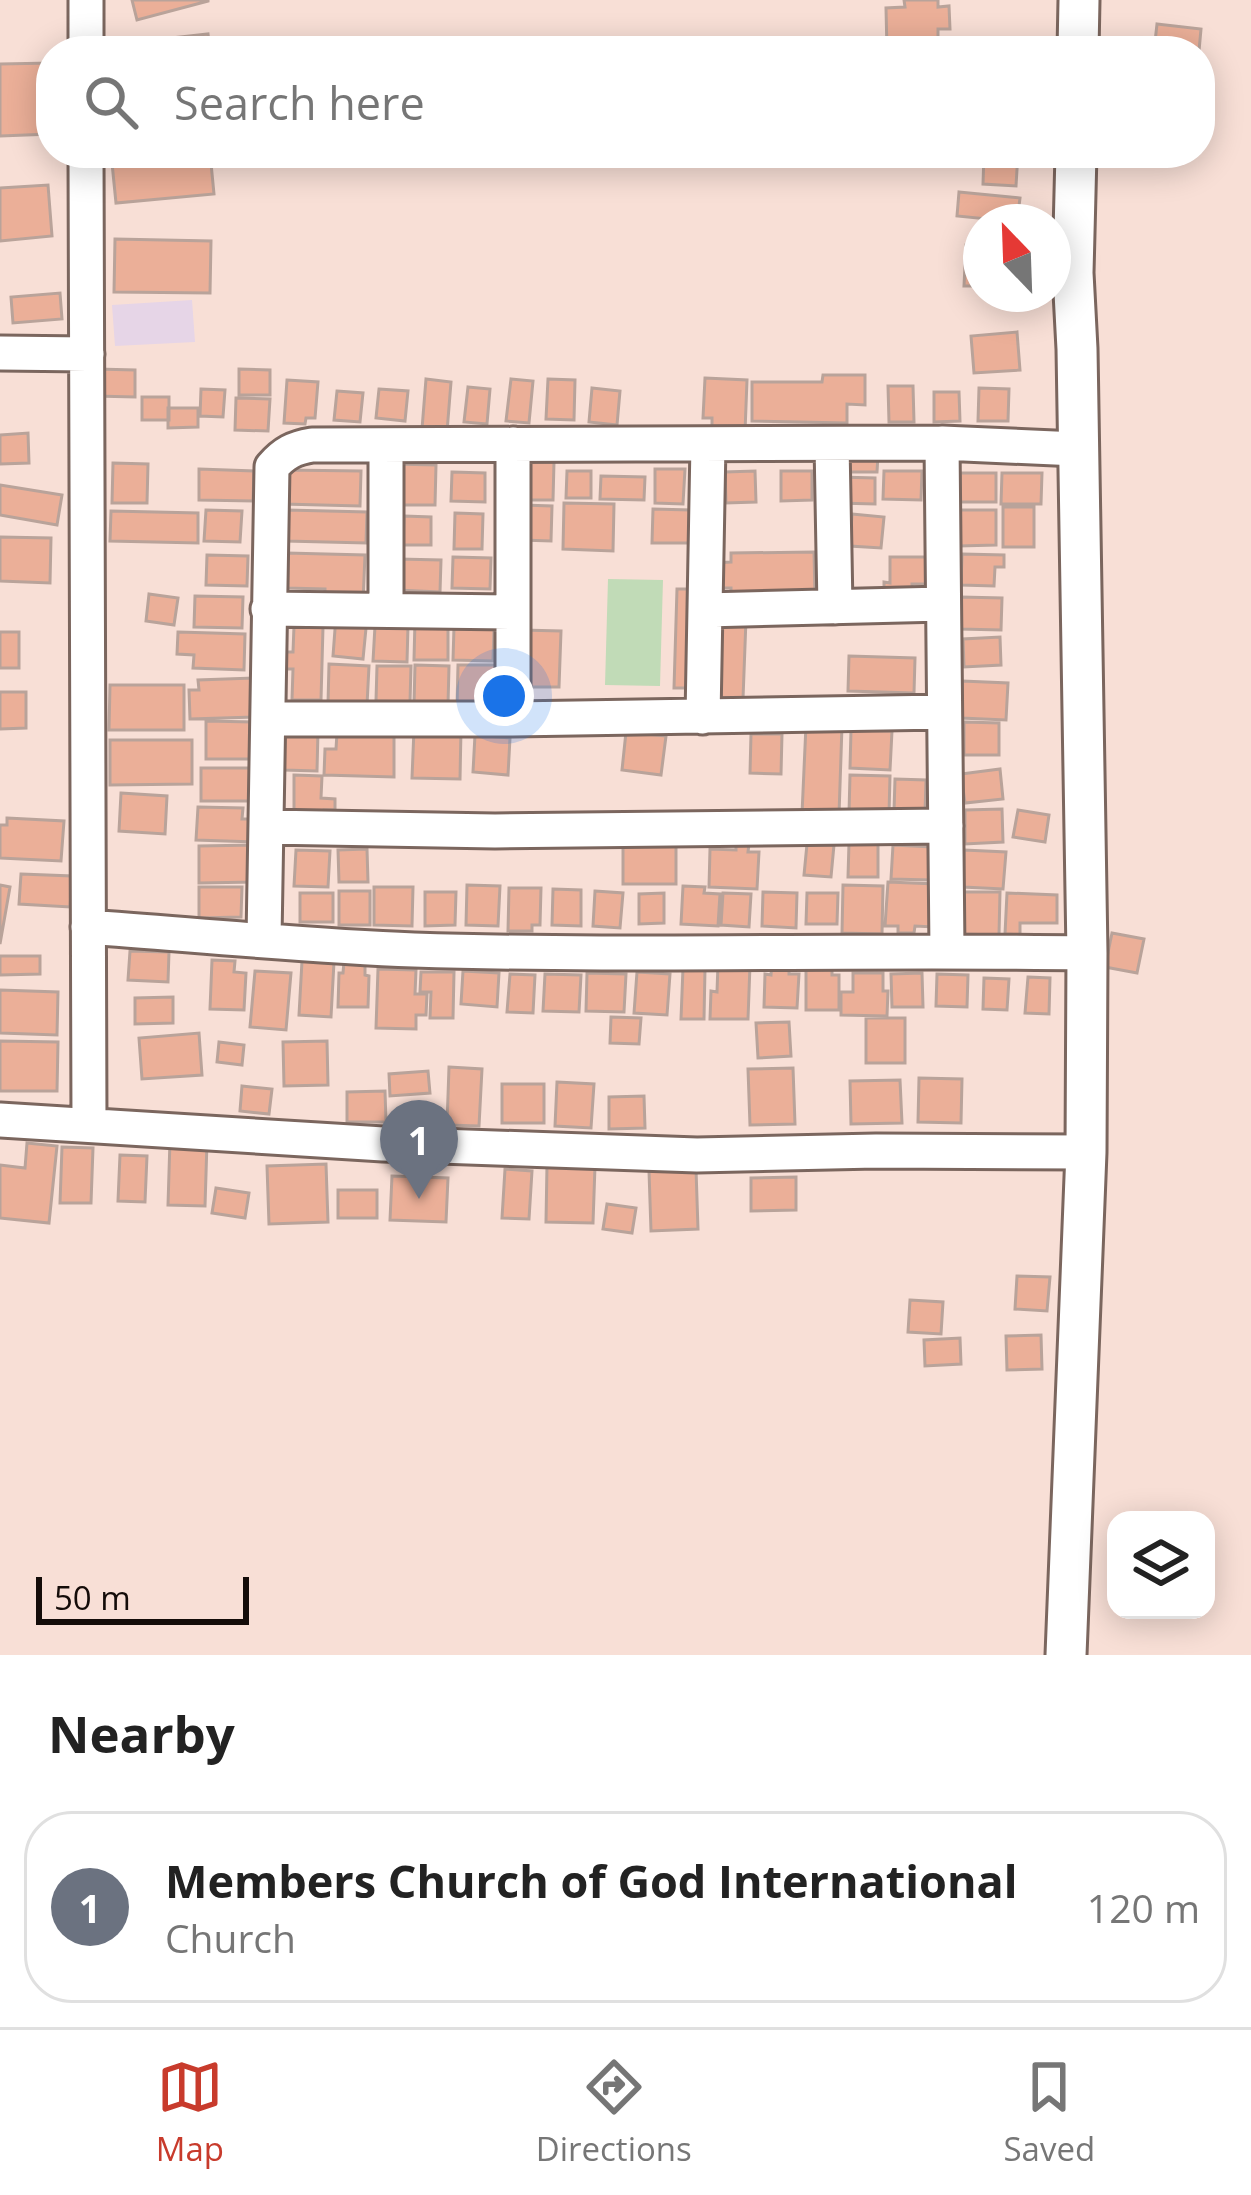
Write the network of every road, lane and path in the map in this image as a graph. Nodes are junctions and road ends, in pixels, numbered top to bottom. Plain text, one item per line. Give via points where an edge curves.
1 (86, 0) edge
2 (1079, 0) edge
3 (86, 36) edge
4 (1078, 36) edge
5 (86, 168) edge
6 (1076, 168) edge
7 (0, 353) edge
8 (86, 354) junction
9 (942, 443) junction
10 (513, 444) junction
11 (708, 444) junction
12 (832, 444) junction
13 (386, 445) junction
14 (1077, 448) junction
15 (943, 604) junction
16 (835, 607) junction
17 (268, 609) junction
18 (386, 610) junction
19 (705, 610) junction
20 (513, 612) junction
21 (944, 712) junction
22 (704, 717) junction
23 (268, 718) junction
24 (513, 719) junction
25 (946, 826) junction
26 (266, 827) junction
27 (88, 927) junction
28 (264, 939) junction
29 (947, 951) junction
30 (1087, 953) junction
31 (0, 1120) edge
32 (89, 1124) junction
33 (1086, 1152) junction
34 (1066, 1655) edge

1 - 3 street
2 - 4 street
5 - 8 street
6 - 14 street
7 - 8 street
8 - 27 street
9 - 12 street
9 - 14 street
9 - 15 street
10 - 11 street
10 - 13 street
10 - 20 street
11 - 12 street
11 - 19 street
12 - 16 street
13 - 17 street via 296,447 272,467
13 - 18 street
14 - 30 street
15 - 16 street
15 - 21 street
16 - 19 street
17 - 18 street
17 - 23 street
18 - 20 street
19 - 22 street
20 - 24 street
21 - 22 street
21 - 25 street
22 - 24 street
23 - 24 street
23 - 26 street
25 - 26 street
25 - 29 street
26 - 28 street
27 - 28 street
27 - 32 street
28 - 29 street via 410,950
29 - 30 street
30 - 33 street
31 - 32 street
32 - 33 street via 674,1155
33 - 34 street

